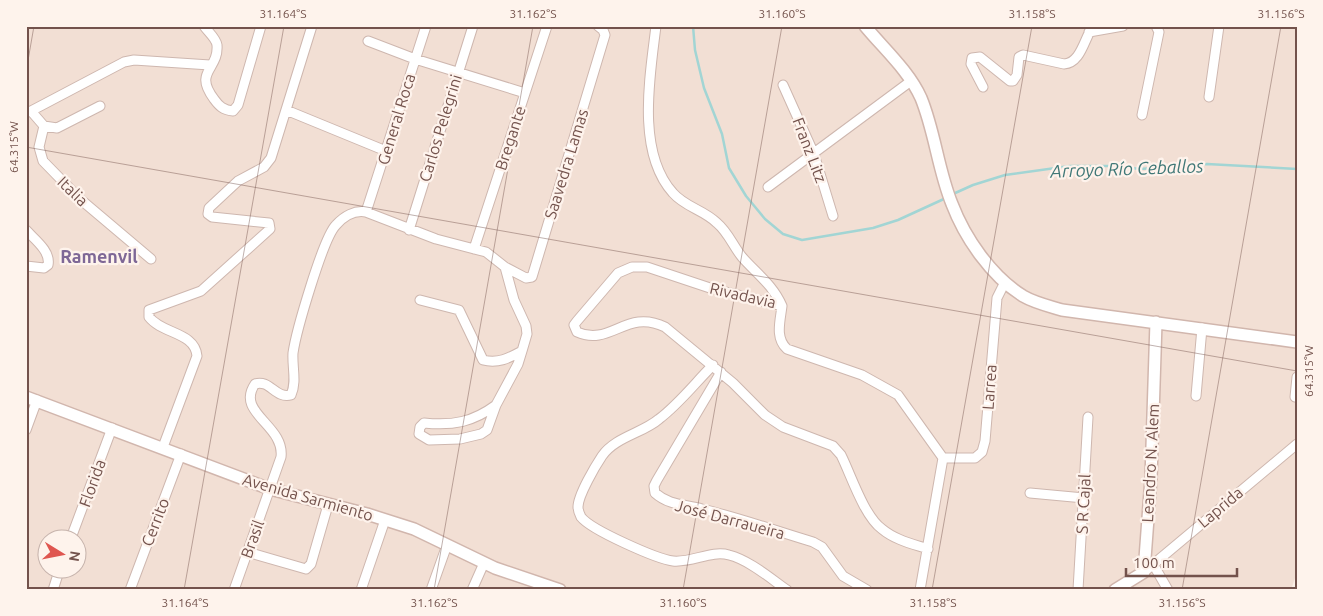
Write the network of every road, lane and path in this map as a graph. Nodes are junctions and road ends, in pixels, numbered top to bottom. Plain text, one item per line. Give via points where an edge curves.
1 (204, 26) edge
2 (261, 26) edge
3 (312, 26) edge
4 (426, 26) edge
5 (473, 26) edge
6 (547, 26) edge
7 (598, 26) edge
8 (656, 26) edge
9 (865, 26) edge
10 (1123, 26) edge
11 (1156, 26) edge
12 (1218, 26) edge
13 (1091, 29) edge
14 (368, 41) dead end
15 (415, 59) junction
16 (210, 65) junction
17 (457, 72) junction
18 (911, 81) junction
19 (783, 85) dead end
20 (983, 86) dead end
21 (525, 93) junction
22 (1209, 97) dead end
23 (100, 106) dead end
24 (286, 110) junction
25 (29, 111) edge
26 (1142, 115) dead end
27 (44, 126) junction
28 (386, 151) junction
29 (814, 154) junction
30 (768, 187) dead end
31 (366, 212) junction
32 (832, 216) dead end
33 (26, 230) edge
34 (409, 230) junction
35 (474, 249) junction
36 (151, 259) dead end
37 (26, 266) edge
38 (505, 267) junction
39 (1005, 282) junction
40 (420, 300) dead end
41 (782, 306) junction
42 (1156, 322) junction
43 (1202, 328) junction
44 (1297, 342) edge
45 (522, 351) junction
46 (713, 366) junction
47 (721, 372) junction
48 (1297, 377) edge
49 (1196, 396) dead end
50 (1295, 397) dead end
51 (31, 398) edge
52 (496, 405) junction
53 (1088, 417) dead end
54 (112, 428) junction
55 (26, 430) edge
56 (1297, 444) edge
57 (163, 447) junction
58 (181, 454) junction
59 (943, 458) junction
60 (270, 489) junction
61 (1030, 493) dead end
62 (1084, 498) junction
63 (328, 504) junction
64 (385, 520) junction
65 (75, 528) edge
66 (447, 545) junction
67 (928, 549) junction
68 (247, 552) junction
69 (484, 563) junction
70 (1148, 568) junction
71 (56, 578) edge
72 (52, 590) edge
73 (130, 590) edge
74 (234, 590) edge
75 (361, 590) edge
76 (431, 590) edge
77 (472, 590) edge
78 (560, 590) edge
79 (787, 590) edge
80 (866, 590) edge
81 (920, 590) edge
82 (1078, 590) edge
83 (1116, 590) edge
84 (1168, 590) edge

1 - 16 street via 217,46
2 - 16 street via 238,105 233,111 219,106 206,88
3 - 24 street
4 - 15 street, General Roca
5 - 17 street, Carlos Pelegrini
6 - 21 street, Bregante
7 - 38 street, Saavedra Lamas via 605,36 532,277 526,278
8 - 41 street, Rivadavia via 648,117 657,164 670,191 718,223 741,256 776,291
9 - 18 street
10 - 13 street
11 - 26 street via 1158,32
12 - 22 street
13 - 20 street via 1076,60 1070,64 1023,55 1019,57 1013,81 980,57 972,58 971,64
14 - 15 street
15 - 17 street
15 - 28 street, General Roca
16 - 25 street via 124,62
17 - 21 street
17 - 34 street, Carlos Pelegrini
18 - 29 street
18 - 39 street via 932,133 952,204 969,239
19 - 29 street, Franz Litz
21 - 35 street, Bregante
23 - 27 street via 57,128
24 - 28 street
24 - 57 street via 271,158 264,167 216,200 208,214 227,219 260,220 269,223 270,229 201,291 149,310 148,317 159,327 194,344 197,356
25 - 27 street
27 - 36 street, Italia via 39,147 44,161 80,198
28 - 31 street, General Roca
29 - 30 street
29 - 32 street, Franz Litz
31 - 34 street
31 - 60 street, Brasil via 359,211 343,218 327,240 293,351 294,383 290,395 277,393 260,382 252,389 250,406 273,429 282,449
33 - 37 street via 47,252 49,260 44,268
34 - 35 street
35 - 38 street via 486,252
38 - 45 street via 514,300 526,326
39 - 42 street via 1030,300 1062,310
39 - 59 street, Larrea via 997,298 982,452 975,458
40 - 45 street via 459,310 483,360 504,360
41 - 46 street, Rivadavia via 710,288 647,267 632,267 618,273 574,325 577,332 596,337 634,322 654,322 666,327
41 - 59 street via 779,332 782,344 862,375 898,395
42 - 43 street
42 - 70 street, Leandro N. Alem
43 - 44 street
43 - 49 street
45 - 52 street
46 - 47 street, Rivadavia
46 - 79 street via 660,418 603,454 579,499 578,508 581,517 596,528 654,555 671,561 728,555
47 - 67 street, Rivadavia via 765,415 782,426 833,446 841,454 872,519 899,540
47 - 80 street, José Darraueira via 657,480 654,486 656,493 664,501 701,508 813,542 822,547 843,576
48 - 50 street
51 - 54 street, Avenida Sarmiento
51 - 55 street
52 - 52 street via 480,417 467,421 424,423 419,434 430,440 460,439 481,434 487,430
53 - 62 street, S R Cajal
54 - 57 street, Avenida Sarmiento
54 - 65 street, Florida
56 - 70 street, Laprida
57 - 58 street, Avenida Sarmiento
58 - 60 street, Avenida Sarmiento
58 - 73 street, Cerrito
59 - 67 street
60 - 63 street, Avenida Sarmiento
60 - 68 street, Brasil
61 - 62 street
62 - 82 street, S R Cajal
63 - 64 street, Avenida Sarmiento
63 - 68 street via 311,564 306,569
64 - 66 street, Avenida Sarmiento
64 - 75 street
66 - 69 street, Avenida Sarmiento
66 - 76 street
67 - 81 street
68 - 74 street, Brasil
69 - 77 street
69 - 78 street, Avenida Sarmiento
70 - 83 street
70 - 84 street
71 - 72 street

